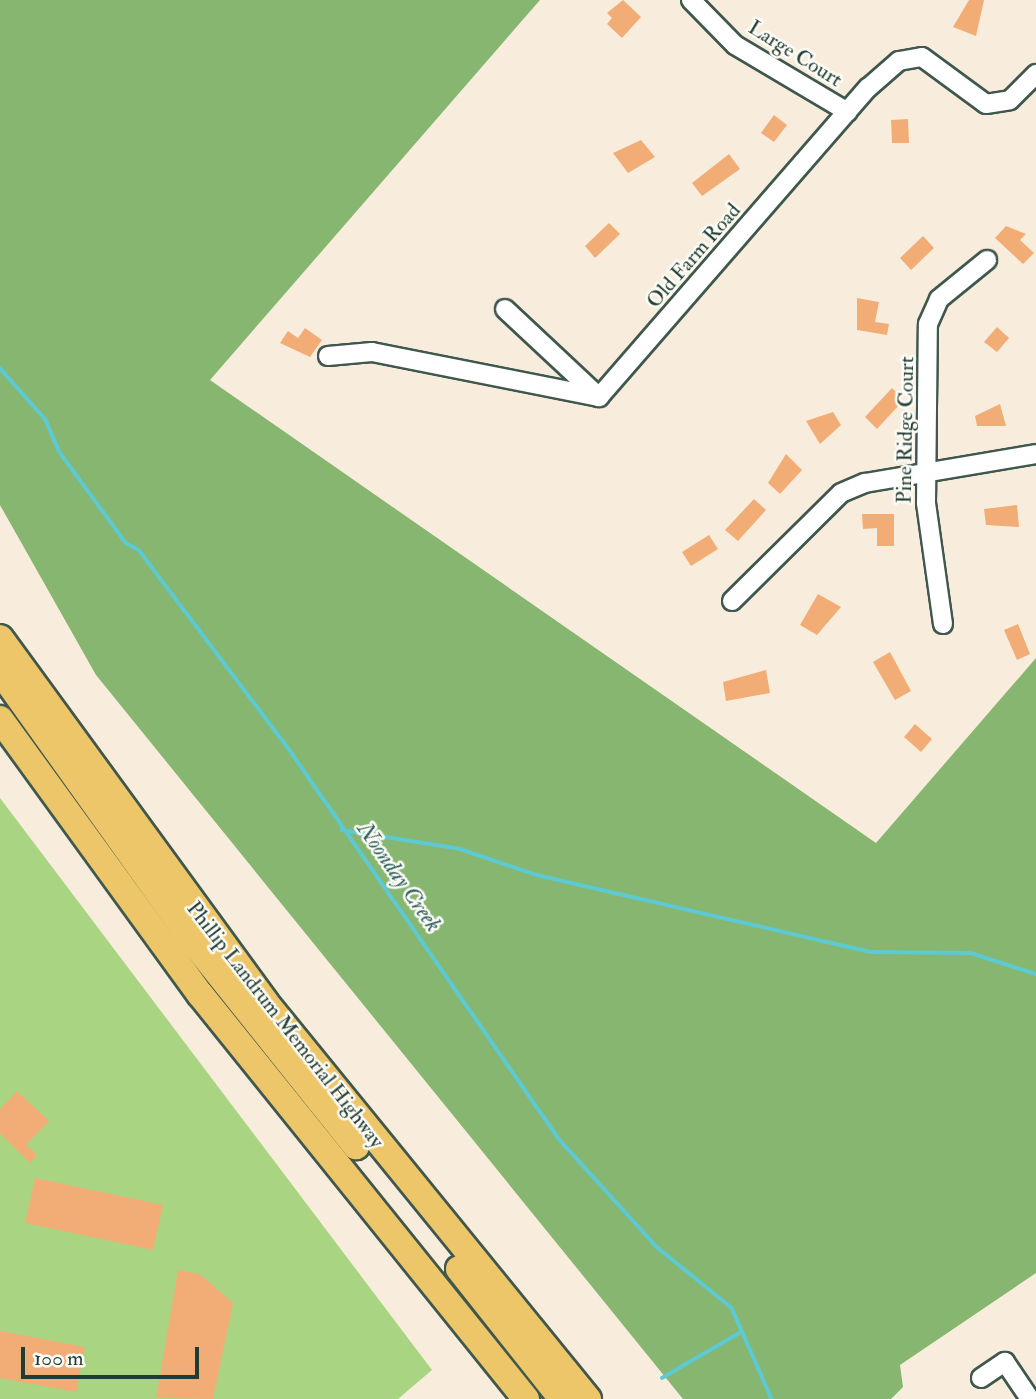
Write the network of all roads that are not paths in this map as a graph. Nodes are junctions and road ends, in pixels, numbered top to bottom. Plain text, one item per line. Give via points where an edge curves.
1 (691, 0) edge
2 (1036, 74) edge
3 (848, 112) junction
4 (987, 260) dead end
5 (505, 309) dead end
6 (328, 356) dead end
7 (598, 397) junction
8 (1036, 454) edge
9 (928, 471) junction
10 (732, 601) dead end
11 (943, 624) dead end
12 (0, 638) edge
13 (0, 671) edge
14 (0, 719) edge
15 (981, 1378) dead end
16 (526, 1399) edge
17 (562, 1399) edge
18 (588, 1399) edge
19 (1030, 1399) edge

1 - 3 street, Large Court via 735,45
2 - 3 street, Old Farm Road via 1010,100 986,104 922,57 899,61
3 - 7 street, Old Farm Road
4 - 9 street, Pine Ridge Court via 939,299 929,324
5 - 7 street
6 - 7 street via 372,352
8 - 9 street
9 - 10 street via 841,493
9 - 11 street, Pine Ridge Court via 926,503
12 - 18 highway, Phillip Landrum Memorial Highway via 271,1011
13 - 17 highway via 197,947
14 - 16 highway via 200,994
15 - 19 street via 1005,1362

